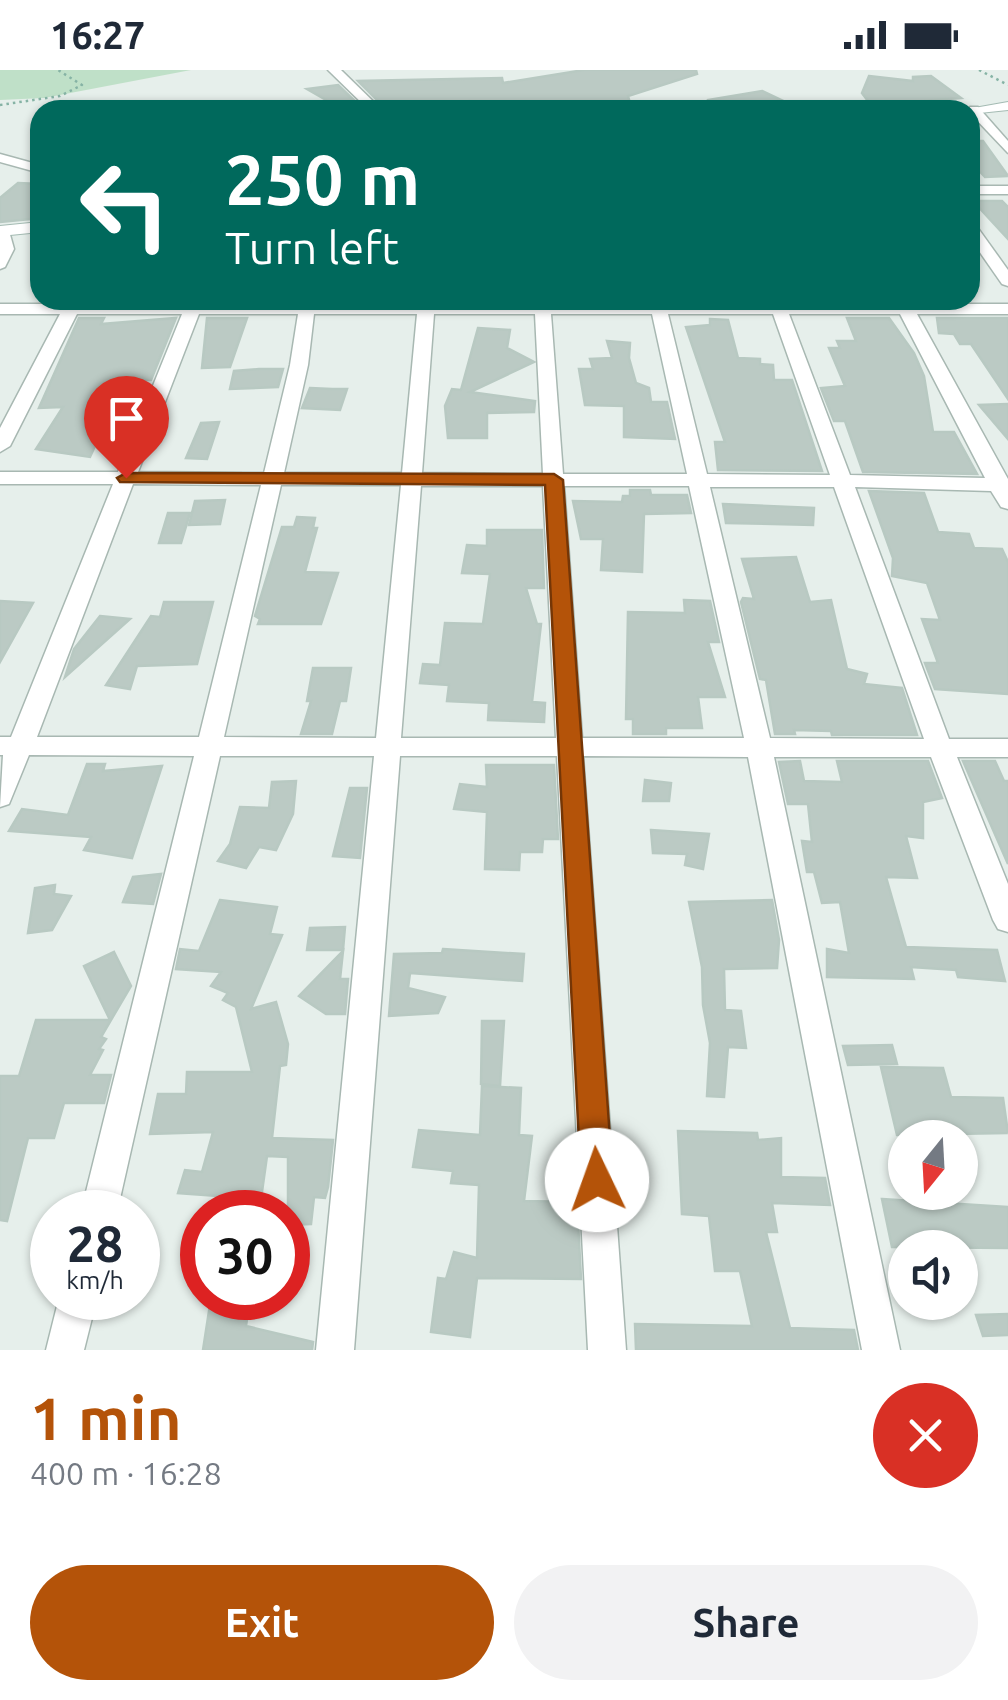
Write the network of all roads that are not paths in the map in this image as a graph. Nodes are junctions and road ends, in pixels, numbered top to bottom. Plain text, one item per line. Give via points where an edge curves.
1 (334, 70) edge
2 (366, 100) edge
3 (1008, 106) edge
4 (980, 109) edge
5 (980, 119) edge
6 (1008, 149) edge
7 (0, 158) edge
8 (30, 166) edge
9 (980, 190) edge
10 (1008, 190) edge
11 (30, 227) edge
12 (1, 231) edge
13 (980, 241) edge
14 (0, 264) edge
15 (1008, 281) edge
16 (0, 308) edge
17 (30, 308) edge
18 (980, 308) edge
19 (1008, 309) edge
20 (70, 310) edge
21 (193, 310) edge
22 (306, 310) edge
23 (426, 310) edge
24 (543, 310) edge
25 (659, 310) edge
26 (779, 310) edge
27 (906, 310) edge
28 (0, 446) edge
29 (0, 478) edge
30 (126, 478) junction
31 (273, 478) junction
32 (412, 479) junction
33 (554, 480) junction
34 (700, 480) junction
35 (843, 481) junction
36 (1005, 492) edge
37 (10, 746) edge
38 (209, 746) junction
39 (390, 746) junction
40 (570, 747) junction
41 (758, 747) junction
42 (940, 748) junction
43 (1008, 748) edge
44 (0, 797) edge
45 (1008, 920) edge
46 (104, 1190) edge
47 (72, 1320) edge
48 (65, 1350) edge
49 (335, 1350) edge
50 (607, 1350) edge
51 (881, 1350) edge

1 - 2 street
3 - 4 street
5 - 6 street
7 - 8 street
9 - 10 street
11 - 12 street
12 - 14 street via 6,250
13 - 15 street
16 - 17 street
18 - 19 street
20 - 28 street
21 - 30 street
22 - 31 street
23 - 32 street
24 - 33 street
25 - 34 street
26 - 35 street
27 - 36 street
29 - 30 street
30 - 31 street
30 - 37 street
31 - 32 street
31 - 38 street
32 - 33 street
32 - 39 street
33 - 34 street
33 - 40 street
34 - 35 street
34 - 41 street
35 - 36 street
35 - 42 street
37 - 38 street
37 - 44 street
38 - 39 street
38 - 46 street
39 - 40 street
39 - 49 street
40 - 41 street
40 - 50 street
41 - 42 street
41 - 51 street
42 - 43 street
42 - 45 street
47 - 48 street

